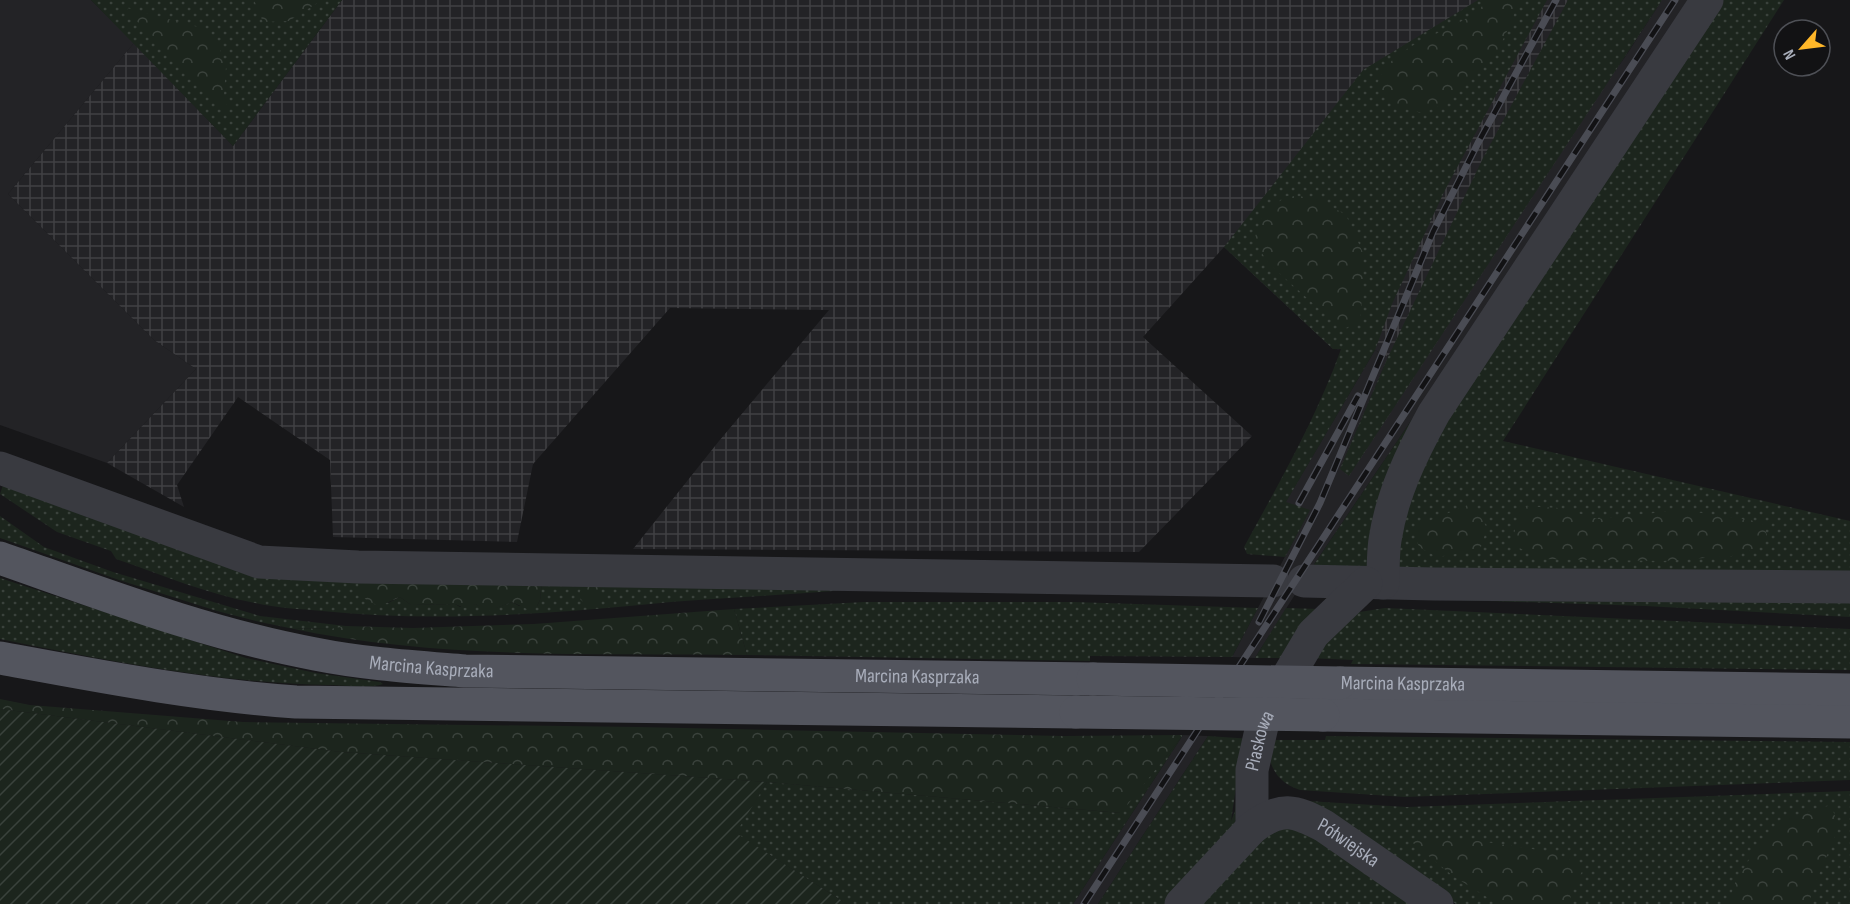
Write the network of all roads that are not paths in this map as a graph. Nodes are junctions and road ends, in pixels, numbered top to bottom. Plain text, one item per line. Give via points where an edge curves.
1 (1707, 0) edge
2 (0, 468) edge
3 (0, 558) edge
4 (1375, 583) junction
5 (1850, 587) edge
6 (0, 658) edge
7 (1850, 690) edge
8 (1850, 722) edge
9 (1252, 828) junction
10 (1181, 904) edge
11 (1437, 904) edge

1 - 4 street via 1417,444 1399,487
2 - 4 street via 259,562 358,567
3 - 7 main road, Marcina Kasprzaka, bridge via 233,635 315,654 406,667 465,671
4 - 5 street
4 - 9 street, Piaskowa via 1313,634 1262,726 1252,770
6 - 8 main road, Marcina Kasprzaka, bridge via 178,689 296,702
9 - 10 street
9 - 11 street, Półwiejska via 1279,812 1306,816

